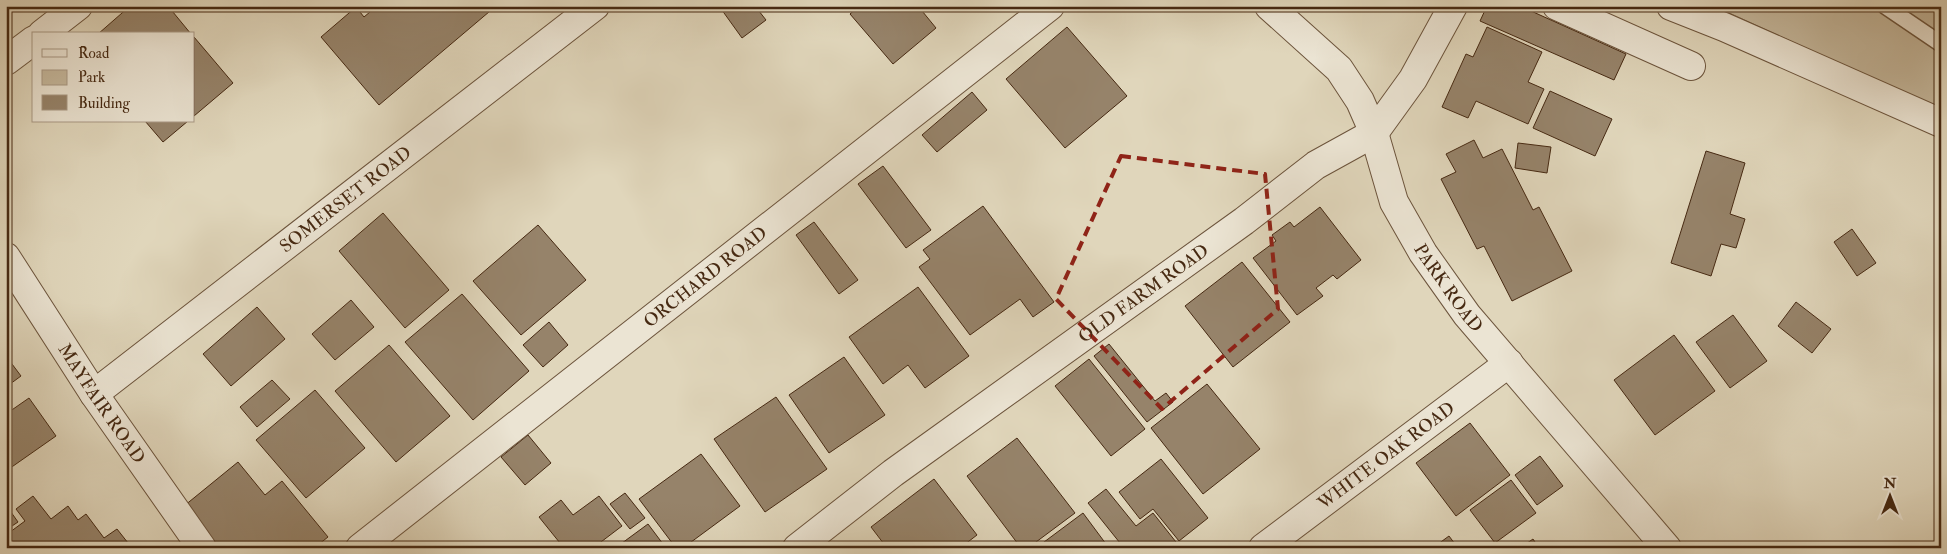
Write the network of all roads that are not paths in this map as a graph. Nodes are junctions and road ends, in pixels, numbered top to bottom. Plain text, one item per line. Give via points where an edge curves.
1 (78, 6) edge
2 (595, 6) edge
3 (1050, 6) edge
4 (1270, 6) edge
5 (1453, 6) edge
6 (1557, 6) edge
7 (1671, 6) edge
8 (1885, 6) edge
9 (45, 32) edge
10 (32, 42) edge
11 (1941, 44) edge
12 (6, 61) edge
13 (1691, 66) dead end
14 (1941, 123) edge
15 (1374, 133) junction
16 (6, 257) edge
17 (1509, 363) junction
18 (94, 394) junction
19 (202, 548) edge
20 (360, 548) edge
21 (797, 548) edge
22 (1263, 548) edge
23 (1667, 548) edge

1 - 9 street
2 - 18 street, SOMERSET ROAD
3 - 20 street, ORCHARD ROAD
4 - 15 street, PARK ROAD via 1339,68 1360,100
5 - 15 street, OLD FARM ROAD via 1413,79
6 - 13 street
7 - 14 street
8 - 11 lane
10 - 12 street
15 - 17 street, PARK ROAD via 1394,202 1423,253 1467,315
15 - 21 street, OLD FARM ROAD via 1316,166 893,473
16 - 18 street, MAYFAIR ROAD
17 - 22 street, WHITE OAK ROAD
17 - 23 street, PARK ROAD
18 - 19 street, MAYFAIR ROAD

